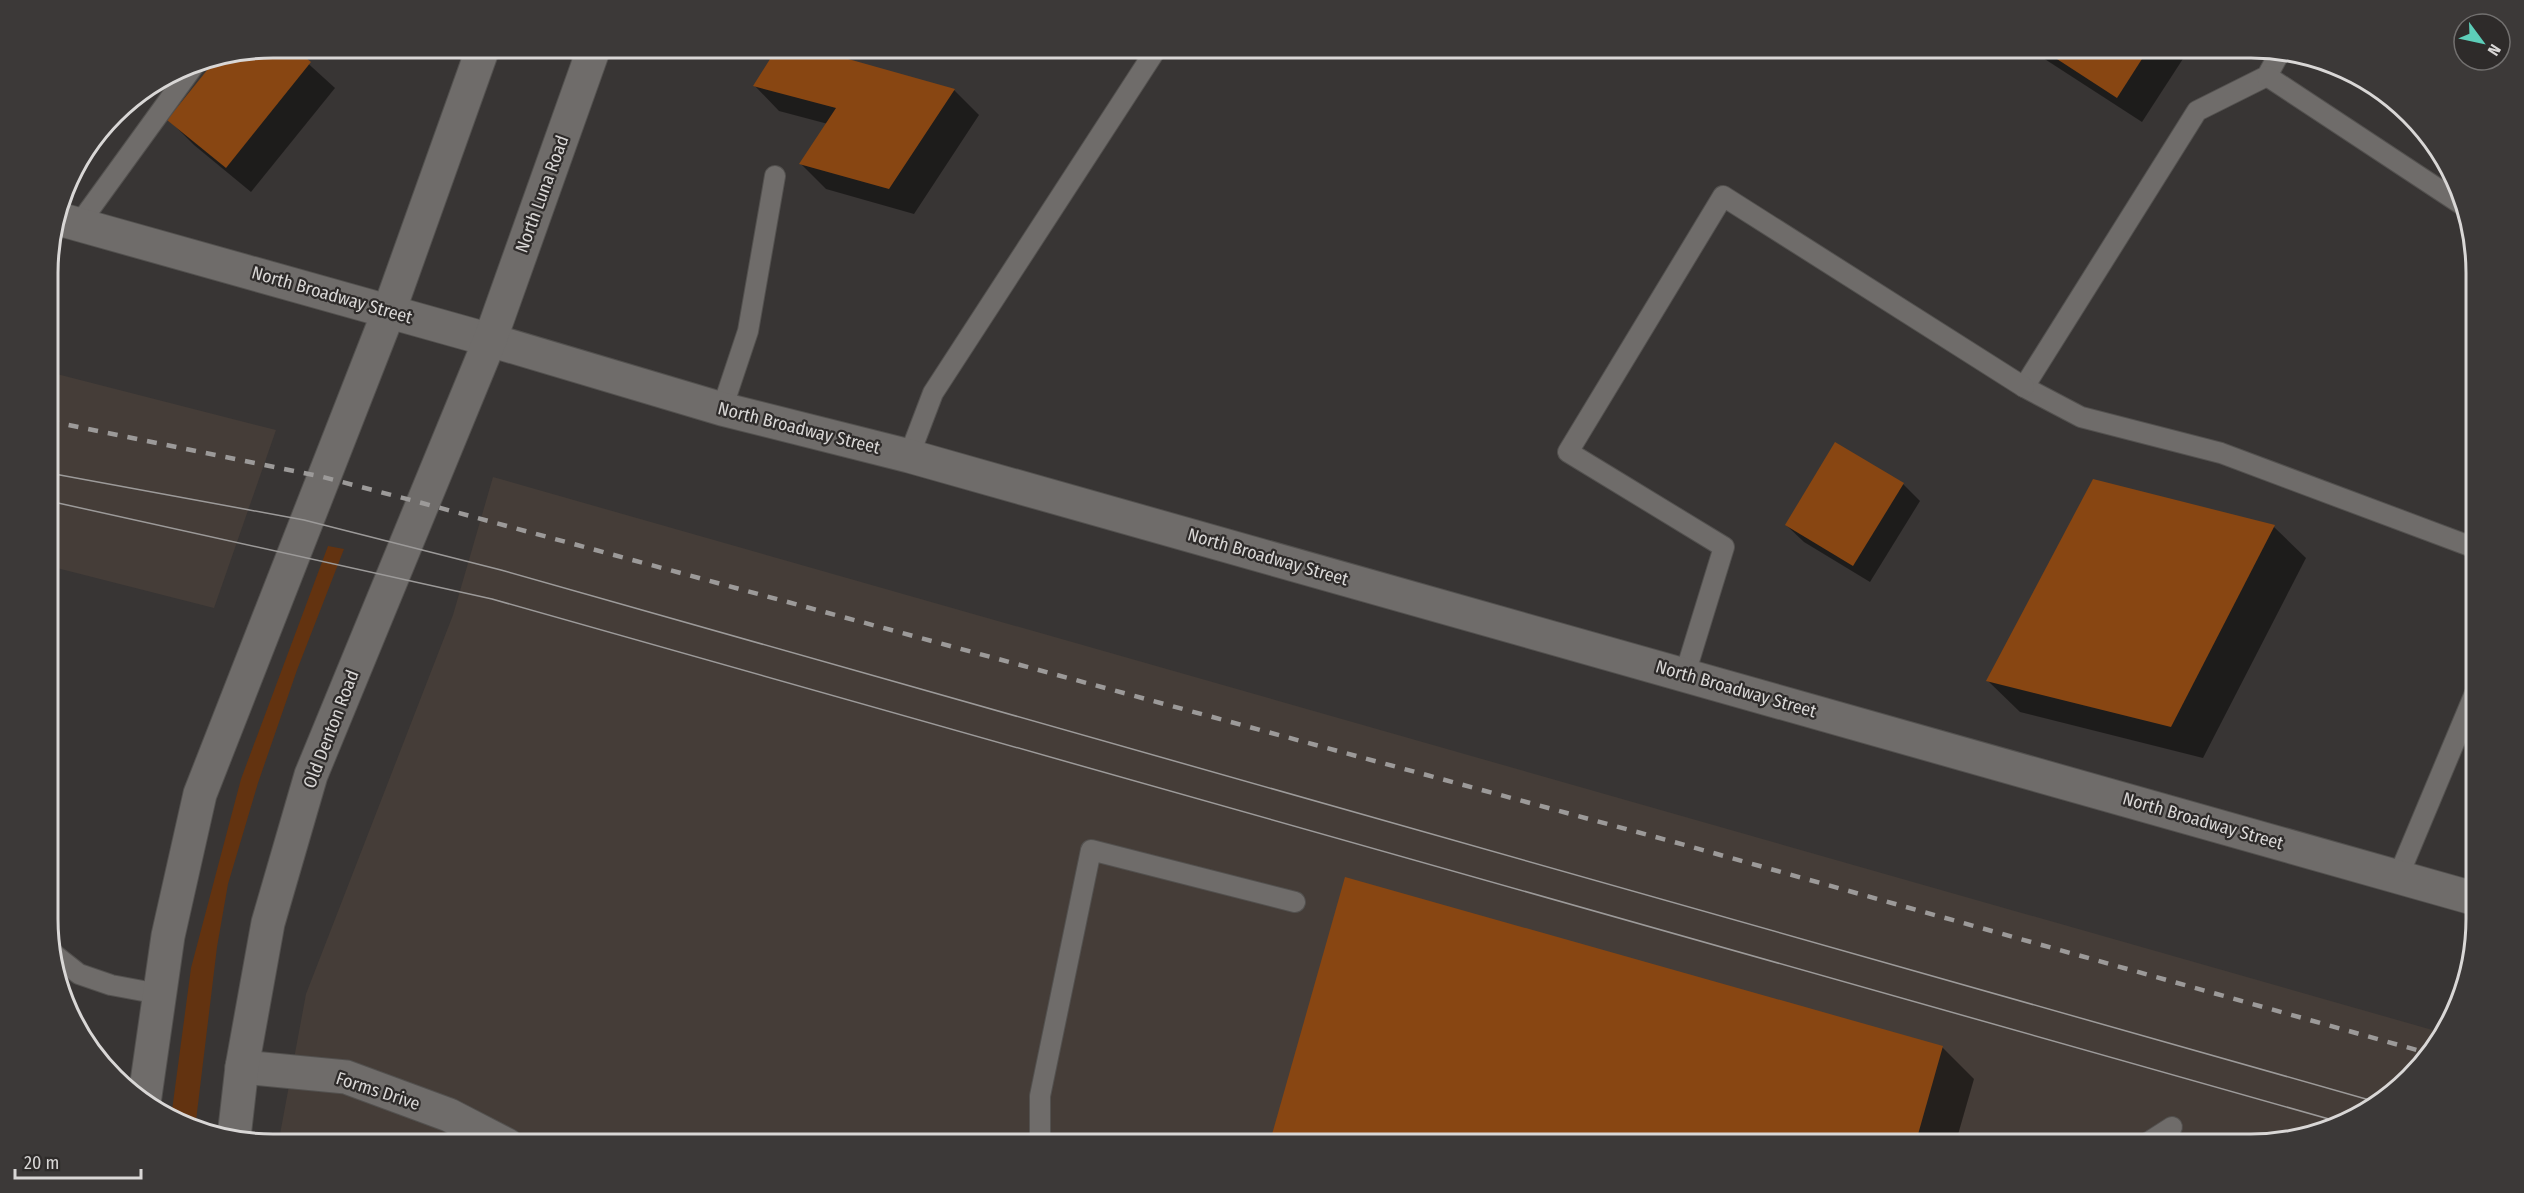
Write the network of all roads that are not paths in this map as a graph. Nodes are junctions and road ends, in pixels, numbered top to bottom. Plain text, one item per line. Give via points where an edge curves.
1 (479, 58) edge
2 (590, 58) edge
3 (1151, 58) edge
4 (2276, 60) edge
5 (2267, 76) junction
6 (183, 79) edge
7 (775, 176) dead end
8 (2452, 199) edge
9 (69, 221) edge
10 (389, 311) junction
11 (490, 340) junction
12 (2024, 387) junction
13 (722, 409) junction
14 (909, 456) junction
15 (2466, 545) edge
16 (1685, 674) junction
17 (2466, 715) edge
18 (2398, 877) junction
19 (2466, 896) edge
20 (1295, 902) dead end
21 (63, 961) edge
22 (159, 994) junction
23 (242, 1067) junction
24 (146, 1092) edge
25 (2172, 1127) dead end
26 (235, 1131) edge
27 (486, 1134) edge
28 (1040, 1134) edge
29 (2160, 1134) edge

1 - 10 street
2 - 11 street, North Luna Road
3 - 14 lane via 933,393
4 - 5 lane
5 - 8 lane
5 - 12 lane via 2197,111
6 - 9 lane
7 - 13 lane via 748,331
9 - 10 street, North Broadway Street
10 - 11 street, North Broadway Street
10 - 22 street via 200,794
11 - 13 street, North Broadway Street
11 - 23 street, Old Denton Road via 311,775 268,923
12 - 15 lane via 2081,417 2221,453
12 - 16 lane via 1723,196 1568,452 1724,547
13 - 14 street, North Broadway Street
14 - 16 street, North Broadway Street
16 - 18 street, North Broadway Street
17 - 18 lane
18 - 19 street, North Broadway Street
20 - 28 lane via 1091,850 1040,1096
21 - 22 lane via 80,974 111,985
22 - 24 street
23 - 26 street, Old Denton Road
23 - 27 street, Forms Drive via 346,1077 449,1115
25 - 29 lane

